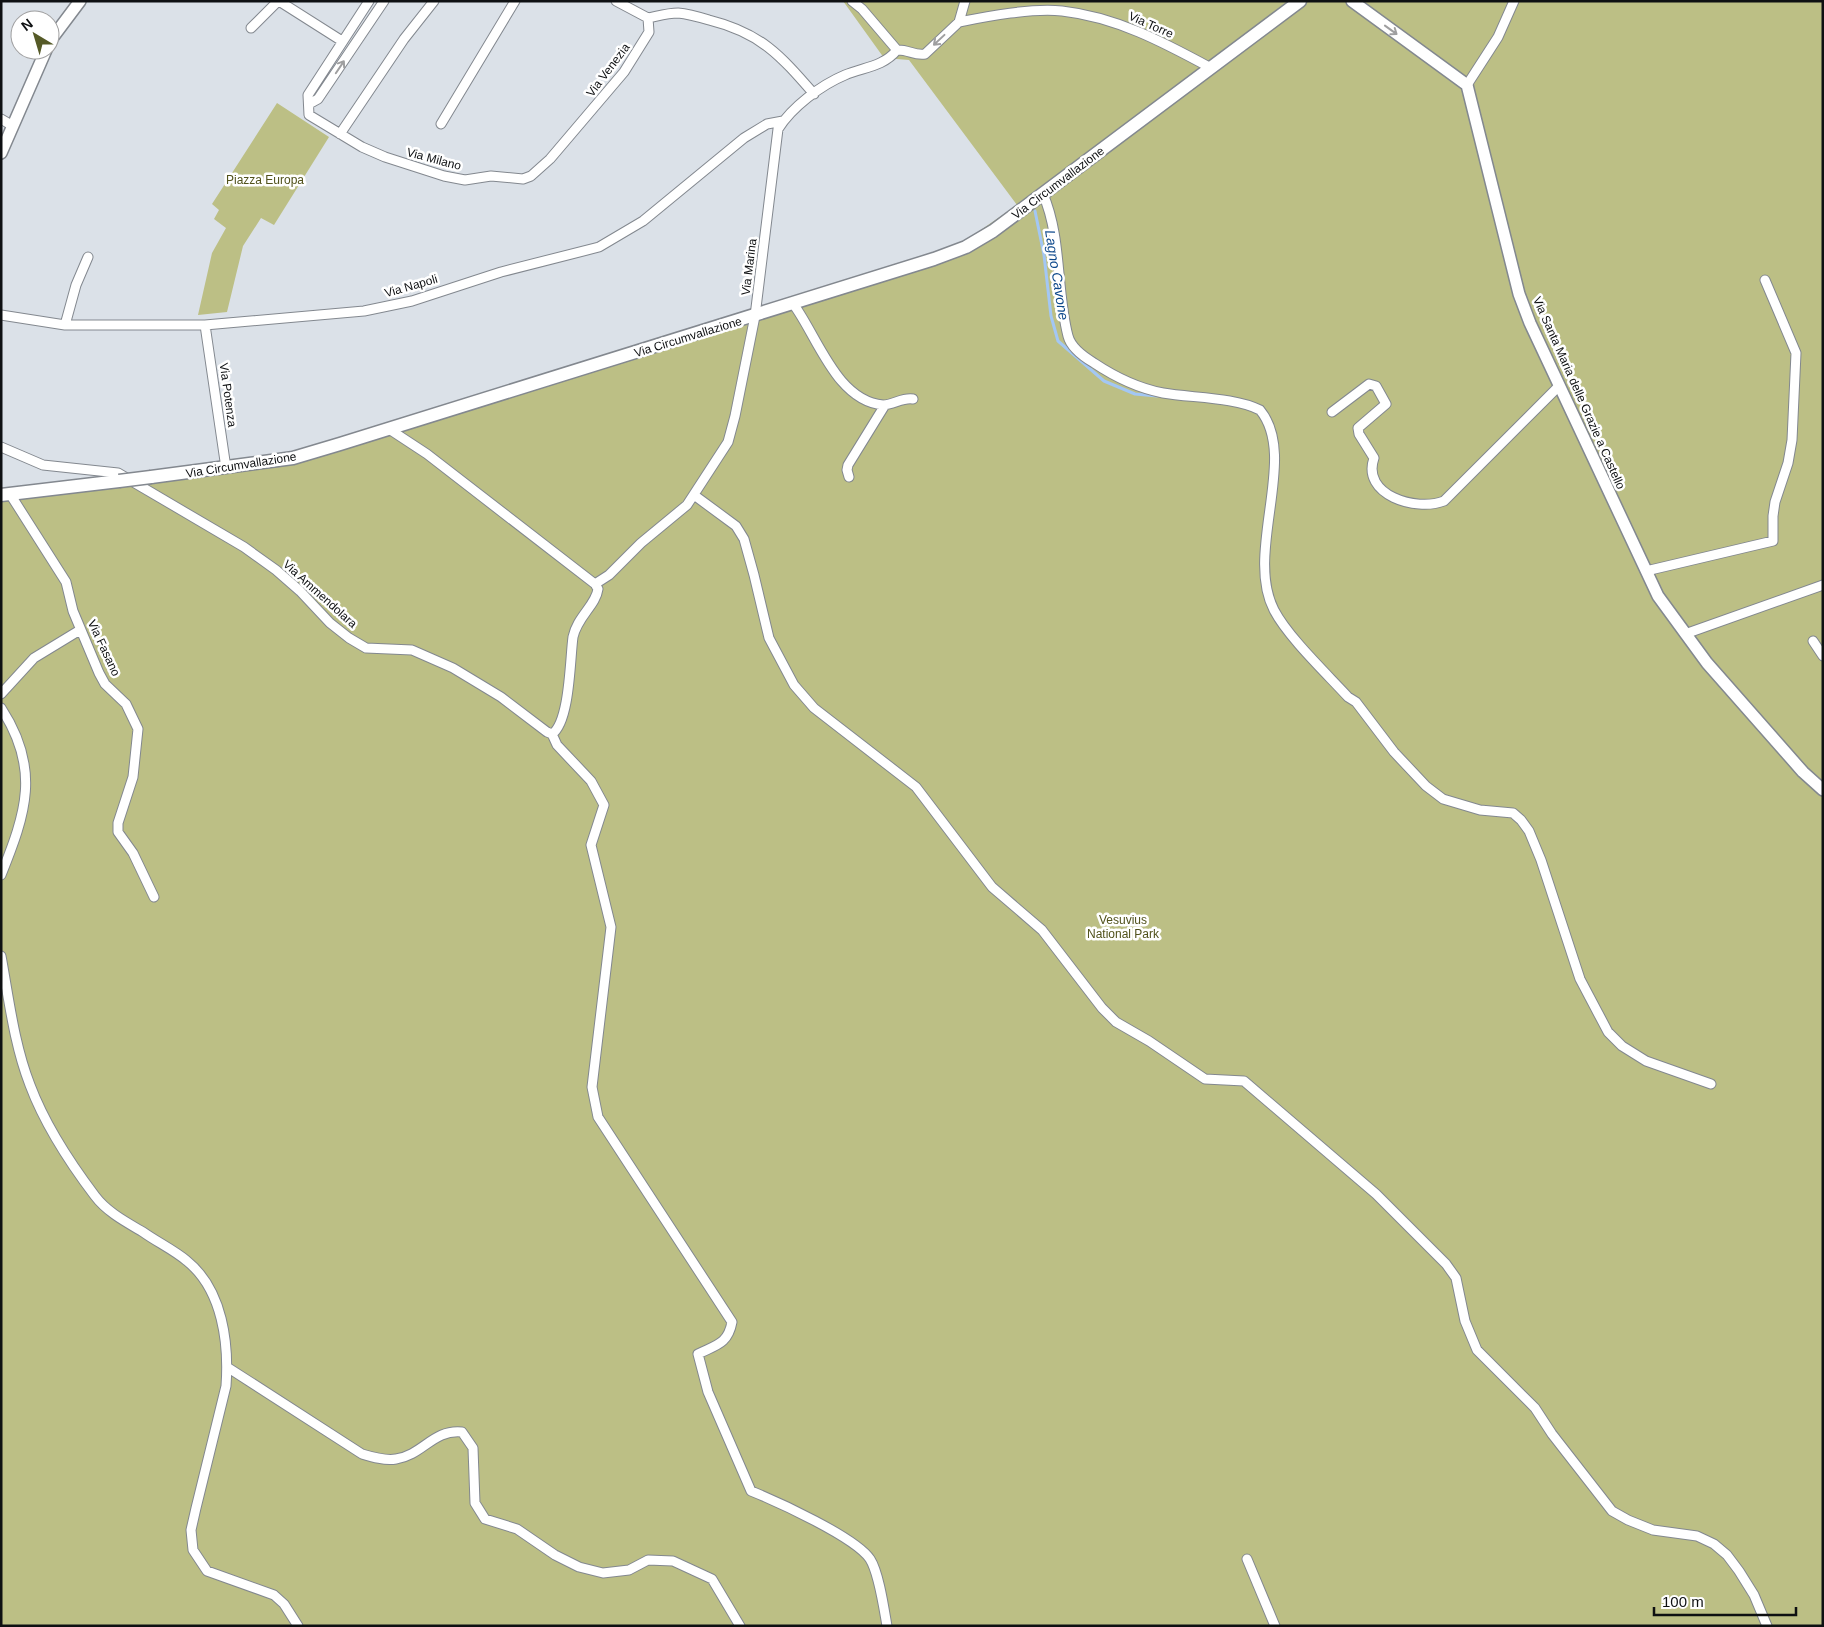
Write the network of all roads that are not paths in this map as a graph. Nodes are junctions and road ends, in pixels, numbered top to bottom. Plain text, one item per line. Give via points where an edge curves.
1 (80, 1) edge
2 (278, 1) edge
3 (368, 1) edge
4 (384, 1) edge
5 (434, 1) edge
6 (515, 1) edge
7 (616, 1) edge
8 (852, 1) edge
9 (965, 1) edge
10 (1300, 1) edge
11 (1352, 1) edge
12 (1514, 1) edge
13 (862, 5) edge
14 (648, 18) junction
15 (959, 22) junction
16 (60, 28) edge
17 (251, 28) dead end
18 (342, 41) junction
19 (897, 50) junction
20 (42, 60) edge
21 (1211, 68) junction
22 (1467, 84) junction
23 (814, 94) junction
24 (309, 104) junction
25 (1, 119) edge
26 (783, 121) junction
27 (441, 124) dead end
28 (13, 126) junction
29 (340, 134) junction
30 (1, 152) edge
31 (550, 159) joint
32 (1039, 197) junction
33 (88, 257) dead end
34 (1765, 280) dead end
35 (794, 305) junction
36 (1, 315) edge
37 (755, 316) junction
38 (205, 325) junction
39 (65, 326) junction
40 (1559, 386) junction
41 (913, 399) dead end
42 (885, 405) junction
43 (1332, 412) dead end
44 (390, 429) junction
45 (1, 447) edge
46 (226, 468) junction
47 (849, 477) dead end
48 (6, 495) edge
49 (694, 495) junction
50 (1646, 570) junction
51 (595, 584) junction
52 (1823, 584) edge
53 (80, 630) junction
54 (1685, 634) junction
55 (1813, 641) dead end
56 (1823, 656) edge
57 (1, 694) edge
58 (1, 708) edge
59 (552, 734) junction
60 (1823, 790) edge
61 (1, 875) edge
62 (154, 897) dead end
63 (1, 956) edge
64 (1711, 1084) dead end
65 (228, 1367) junction
66 (1247, 1559) dead end
67 (298, 1626) edge
68 (740, 1626) edge
69 (887, 1626) edge
70 (1275, 1626) edge
71 (1767, 1626) edge

1 - 16 street
2 - 17 street
2 - 18 street
3 - 18 street
24 -> 4 street via 318,99
5 - 29 street
6 - 27 street
7 - 14 street
8 - 13 street
9 - 15 street
10 - 21 main road, Via Circumvallazione
11 -> 22 street
12 - 22 street via 1498,37
13 - 19 street
14 - 23 street via 686,14 742,30 774,51
14 - 31 street, Via Venezia via 650,32 629,64
15 -> 19 street via 925,54
15 - 21 street, Via Torre via 1061,11 1128,27
18 - 24 street via 308,95
19 - 23 street via 885,62 844,75
20 - 28 street
21 - 32 main road, Via Circumvallazione
22 - 40 street, Via Santa Maria delle Grazie a Castello via 1519,294
23 - 26 street
24 - 29 street, Via Milano via 309,114
25 - 28 street
26 - 37 street, Via Marina via 774,142
26 - 38 street, Via Napoli via 767,124 744,138 644,221 599,247 374,309
28 - 30 street
29 - 31 street, Via Milano via 385,157 465,180 491,176 523,179
32 - 35 main road, Via Circumvallazione via 966,247
32 - 64 street via 1051,219 1065,320 1069,339 1076,349 1110,374 1146,389 1211,399 1260,410 1264,414 1274,448 1266,528 1267,590 1285,627 1356,702 1394,752 1426,786 1443,799 1480,810 1513,813 1522,820 1541,860 1580,979 1608,1032 1622,1046 1646,1061
33 - 39 street via 76,284
34 - 50 street via 1796,353 1792,440 1772,516 1773,541
35 - 37 main road, Via Circumvallazione
35 - 42 street via 849,390 861,398
36 - 39 street, Via Napoli
37 - 44 main road, Via Circumvallazione
37 - 49 street, Via Marina via 728,442
38 - 39 street, Via Napoli
38 - 46 street, Via Potenza
40 - 43 street via 1444,501 1426,505 1386,495 1371,473 1374,458 1358,428 1386,404 1376,386 1369,384
40 - 50 street, Via Santa Maria delle Grazie a Castello
41 - 42 street
42 - 47 street via 848,465
44 - 46 main road, Via Circumvallazione via 293,458
44 - 51 street
45 - 59 street, Via Ammendolara via 43,466 118,473 244,547 276,570 349,638 366,648 412,650 453,668
46 - 48 main road, Via Circumvallazione, bridge
48 - 53 street, Via Fasano via 66,582
49 - 51 street via 609,575
49 - 71 street via 736,526 744,540 769,638 794,685 814,708 916,787 992,887 1042,930 1116,1022 1149,1040 1205,1079 1244,1081 1376,1194 1446,1264 1456,1278 1465,1321 1476,1350 1536,1408 1552,1434 1612,1510 1653,1530 1697,1536 1714,1544 1739,1571
50 - 54 street, Via Santa Maria delle Grazie a Castello via 1658,596
51 - 59 street via 598,589 596,596 576,624 571,676 562,716
52 - 54 street
53 - 57 street via 34,658
53 - 62 street, Via Fasano via 105,684 126,704 138,729 133,777 118,832 133,853
54 - 60 street, Via Santa Maria delle Grazie a Castello via 1774,740
55 - 56 street
58 - 61 street via 18,739 26,796 18,833
59 - 69 street via 557,745 591,781 604,805 591,845 611,927 592,1088 598,1117 732,1322 730,1335 698,1354 708,1392 751,1491 778,1502 854,1544 870,1560
63 - 65 street via 19,1052 30,1086 57,1139 92,1193 110,1211 188,1262 207,1285 222,1322
65 - 67 street via 221,1411 191,1530 193,1550 207,1571 274,1595
65 - 68 street via 362,1454 396,1459 416,1452 449,1430 462,1432 473,1448 475,1503 485,1519 517,1529 579,1567 603,1573 629,1570 648,1560 673,1561 712,1579
66 - 70 street

